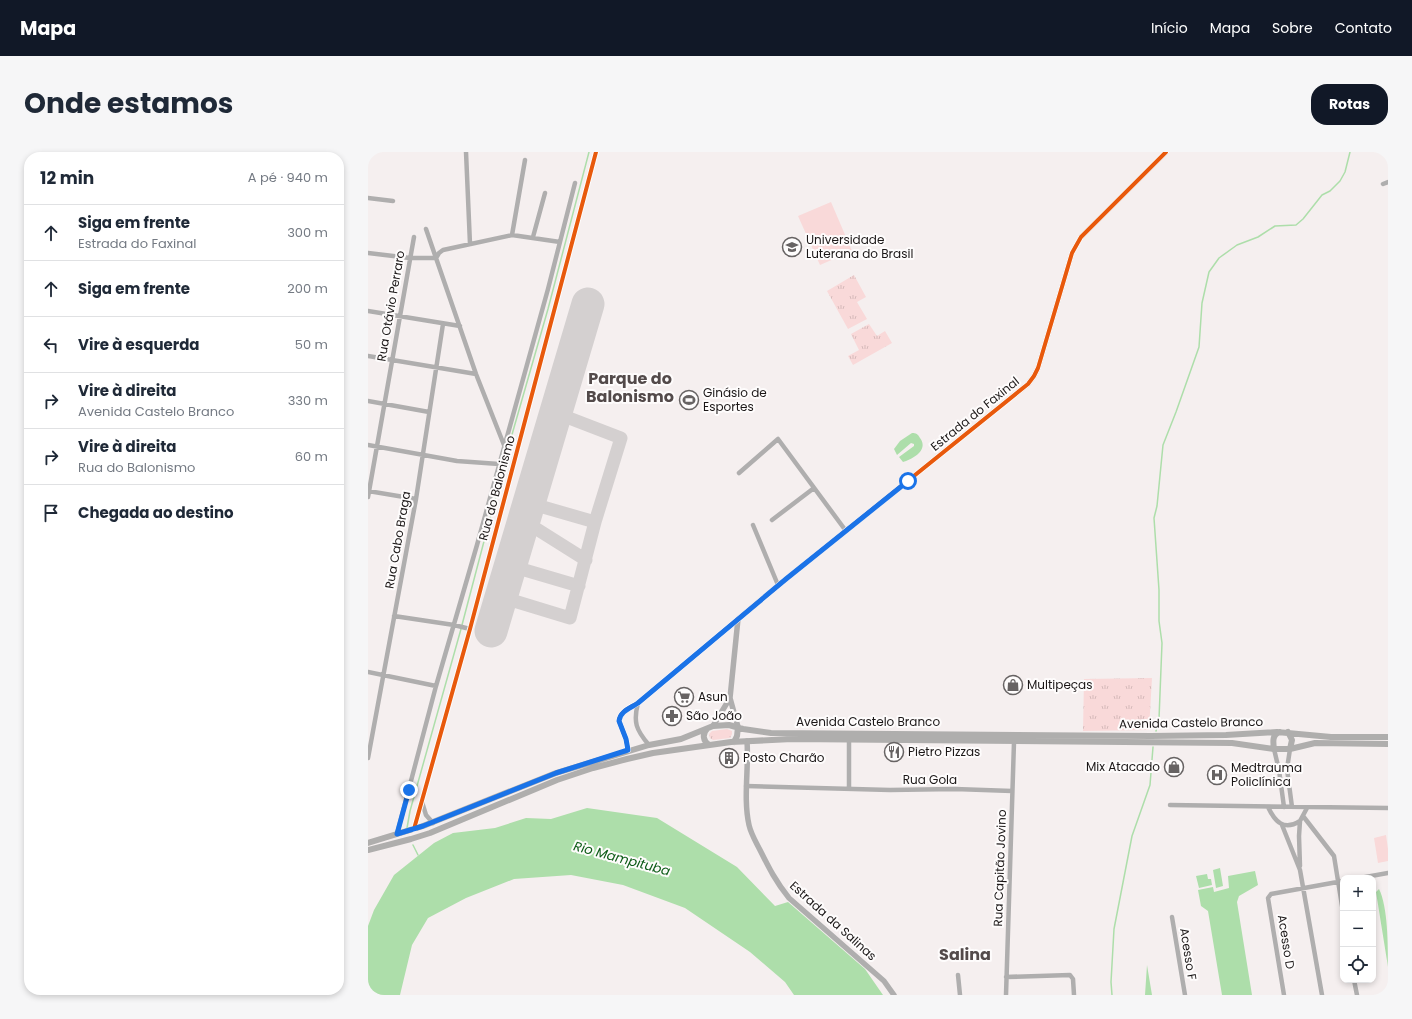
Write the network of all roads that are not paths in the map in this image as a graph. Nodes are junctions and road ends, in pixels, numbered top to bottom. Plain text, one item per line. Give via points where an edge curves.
1 (466, 152) edge
2 (596, 152) edge
3 (1166, 152) edge
4 (525, 160) dead end
5 (575, 182) dead end
6 (1388, 182) edge
7 (1383, 184) dead end
8 (545, 193) dead end
9 (368, 198) edge
10 (393, 201) dead end
11 (426, 229) dead end
12 (512, 235) junction
13 (414, 237) dead end
14 (533, 237) junction
15 (560, 242) junction
16 (470, 244) junction
17 (368, 253) edge
18 (410, 258) junction
19 (436, 258) junction
20 (368, 311) edge
21 (400, 317) junction
22 (444, 324) junction
23 (460, 326) junction
24 (368, 356) edge
25 (392, 360) junction
26 (437, 368) junction
27 (476, 374) junction
28 (368, 401) edge
29 (384, 404) junction
30 (429, 412) junction
31 (504, 445) junction
32 (368, 446) edge
33 (377, 447) junction
34 (423, 456) junction
35 (499, 464) junction
36 (739, 473) dead end
37 (814, 488) junction
38 (368, 493) edge
39 (416, 499) junction
40 (772, 520) dead end
41 (753, 526) dead end
42 (846, 531) junction
43 (778, 586) junction
44 (394, 616) junction
45 (738, 619) junction
46 (455, 625) junction
47 (468, 628) junction
48 (368, 672) edge
49 (383, 674) junction
50 (436, 686) junction
51 (730, 698) junction
52 (638, 703) junction
53 (710, 727) junction
54 (740, 728) junction
55 (1280, 732) junction
56 (1288, 732) junction
57 (1388, 737) edge
58 (849, 740) junction
59 (747, 741) junction
60 (734, 742) junction
61 (1014, 742) junction
62 (1388, 744) edge
63 (649, 745) junction
64 (709, 745) junction
65 (1290, 748) junction
66 (1274, 749) junction
67 (628, 750) junction
68 (368, 758) edge
69 (1286, 769) junction
70 (1279, 770) junction
71 (746, 786) junction
72 (849, 789) junction
73 (1012, 791) junction
74 (422, 802) junction
75 (1170, 805) dead end
76 (1268, 807) junction
77 (1284, 807) junction
78 (1292, 807) junction
79 (1307, 808) junction
80 (1388, 808) edge
81 (1302, 818) junction
82 (433, 823) junction
83 (1282, 825) junction
84 (414, 829) junction
85 (397, 834) junction
86 (368, 843) edge
87 (368, 850) edge
88 (1300, 870) junction
89 (1388, 873) edge
90 (1376, 875) edge
91 (1340, 881) edge
92 (1304, 888) junction
93 (1172, 917) dead end
94 (958, 975) dead end
95 (1006, 977) junction
96 (1355, 983) edge
97 (894, 995) edge
98 (960, 995) edge
99 (1006, 995) edge
100 (1074, 995) edge
101 (1185, 995) edge
102 (1284, 995) edge
103 (1322, 995) edge
104 (1357, 995) edge

1 - 16 street
2 - 47 street, Rua do Balonismo
3 - 42 street, Estrada do Faxinal via 1087,230 1076,245 1038,368 1028,384
4 - 12 street
5 - 15 street, Rua do Balonismo
6 - 7 street
8 - 14 street
9 - 10 street
11 - 19 street
12 - 14 street
12 - 16 street
13 - 18 street, Rua Otávio Perraro
14 - 15 street
15 - 31 street, Rua do Balonismo
16 - 19 street via 443,250
17 - 18 street
18 - 19 street
18 - 21 street, Rua Otávio Perraro
19 - 23 street
20 - 21 street
21 - 22 street
21 - 25 street, Rua Otávio Perraro
22 - 23 street
22 - 26 street, Rua Cabo Braga
23 - 27 street
24 - 25 street
25 - 26 street
25 - 29 street, Rua Otávio Perraro
26 - 27 street
26 - 30 street, Rua Cabo Braga
27 - 31 street
28 - 29 street
29 - 30 street
29 - 33 street, Rua Otávio Perraro
30 - 34 street, Rua Cabo Braga
31 - 35 street, Rua do Balonismo
32 - 33 street
33 - 34 street
33 - 38 street, Rua Otávio Perraro
34 - 35 street
34 - 39 street, Rua Cabo Braga
35 - 46 street, Rua do Balonismo
36 - 37 street via 778,439
37 - 40 street
37 - 42 street
38 - 39 street
39 - 44 street, Rua Cabo Braga
41 - 43 street
42 - 43 street, Estrada do Faxinal
43 - 45 street, Estrada do Faxinal
44 - 46 street
44 - 49 street, Rua Cabo Braga
45 - 51 street
45 - 52 street
46 - 47 street
46 - 50 street, Rua do Balonismo
47 - 74 street, Rua do Balonismo
48 - 49 street
49 - 50 street
49 - 68 street, Rua Cabo Braga
50 - 85 street, Rua do Balonismo
51 - 53 street
51 - 54 street
52 - 63 street via 635,721
52 - 67 street via 619,718
53 - 54 main road, Avenida Castelo Branco via 722,725
53 - 63 main road, Avenida Castelo Branco via 681,739
53 - 64 main road via 704,732 705,742
54 - 55 main road, Avenida Castelo Branco via 771,733 1151,736
54 - 59 main road
54 - 60 main road
55 - 56 main road, Avenida Castelo Branco
55 - 66 main road via 1274,737
56 - 57 main road, Avenida Castelo Branco via 1331,737
56 - 65 main road via 1292,740
58 - 59 main road, Avenida Castelo Branco
58 - 61 main road, Avenida Castelo Branco
58 - 72 street
59 - 60 main road, Avenida Castelo Branco
59 - 71 street, Estrada da Salinas
60 - 64 main road, Avenida Castelo Branco
61 - 66 main road, Avenida Castelo Branco via 1232,743
61 - 73 street, Rua Capitão Jovino
62 - 65 main road, Avenida Castelo Branco via 1315,743
63 - 67 main road, Avenida Castelo Branco
64 - 87 main road, Avenida Castelo Branco via 653,753 593,768 411,839
65 - 66 main road, Avenida Castelo Branco
65 - 69 street
66 - 70 street
67 - 82 main road, Avenida Castelo Branco via 556,773
69 - 70 street
69 - 78 street
70 - 77 street
71 - 72 street, Rua Gola
71 - 97 street, Estrada da Salinas via 748,824 776,882 789,898 884,981
72 - 73 street, Rua Gola
73 - 95 street, Rua Capitão Jovino
74 - 82 street via 426,815
74 - 84 street, Rua do Balonismo
75 - 76 street
76 - 77 street
76 - 83 street via 1273,818
77 - 78 street
78 - 79 street
79 - 80 street
79 - 81 street
81 - 83 street via 1289,825
81 - 88 street via 1299,836
81 - 91 street via 1334,856
82 - 84 main road, Avenida Castelo Branco
83 - 88 street
84 - 85 main road, Avenida Castelo Branco
85 - 86 main road, Avenida Castelo Branco
88 - 92 street
89 - 90 street
91 - 92 street
92 - 102 street, Acesso D via 1271,894 1268,898
92 - 103 street
93 - 101 street, Acesso F
94 - 98 street
95 - 99 street, Rua Capitão Jovino
95 - 100 street via 1070,975
96 - 104 street

